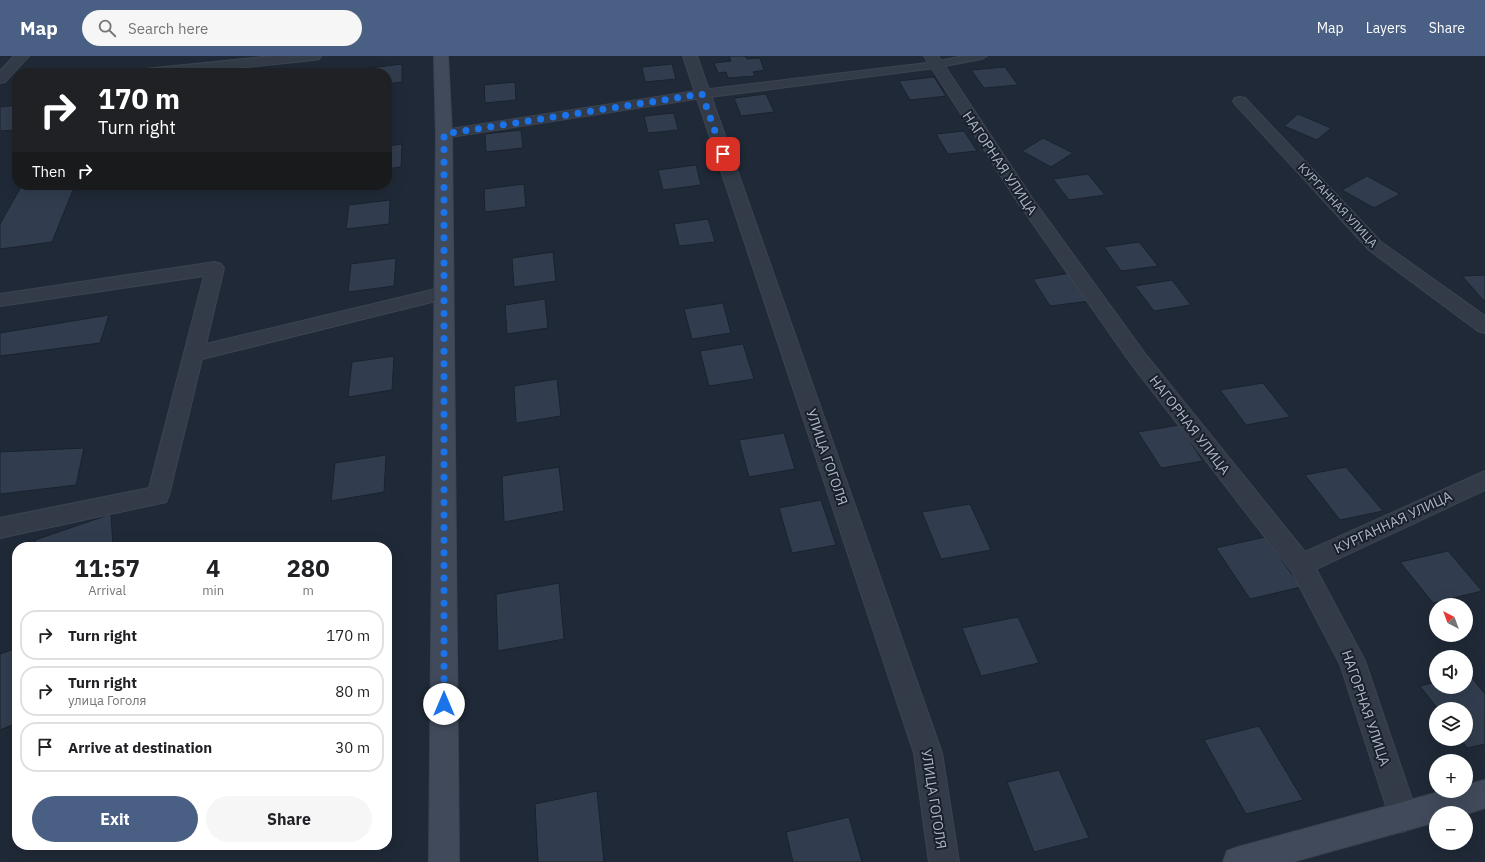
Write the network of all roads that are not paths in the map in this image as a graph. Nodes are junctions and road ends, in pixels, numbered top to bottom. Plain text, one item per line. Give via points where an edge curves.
1 (22, 56) edge
2 (314, 56) edge
3 (441, 56) edge
4 (690, 56) edge
5 (981, 56) edge
6 (933, 60) edge
7 (14, 68) edge
8 (195, 68) edge
9 (12, 72) edge
10 (4, 84) edge
11 (702, 94) junction
12 (1240, 101) dead end
13 (444, 134) junction
14 (444, 293) junction
15 (0, 300) edge
16 (1485, 326) edge
17 (194, 354) junction
18 (1485, 480) edge
19 (0, 528) edge
20 (1300, 565) junction
21 (1485, 794) edge
22 (1403, 817) junction
23 (444, 862) edge
24 (944, 862) edge
25 (1238, 862) edge

1 - 7 street
2 - 8 street
3 - 13 street
4 - 11 street, УЛИЦА ГОГОЛЯ
5 - 6 lane
6 - 11 lane
6 - 20 street, НАГОРНАЯ УЛИЦА via 1025,201 1139,360
9 - 10 street
11 - 13 lane
11 - 24 street, УЛИЦА ГОГОЛЯ via 928,753
12 - 16 street, КУРГАННАЯ УЛИЦА via 1375,246
13 - 14 street
14 - 17 street
14 - 23 street
15 - 17 street via 215,268
17 - 19 street via 158,495
18 - 20 street, КУРГАННАЯ УЛИЦА
20 - 22 street, НАГОРНАЯ УЛИЦА via 1352,661
21 - 22 street
22 - 25 street

